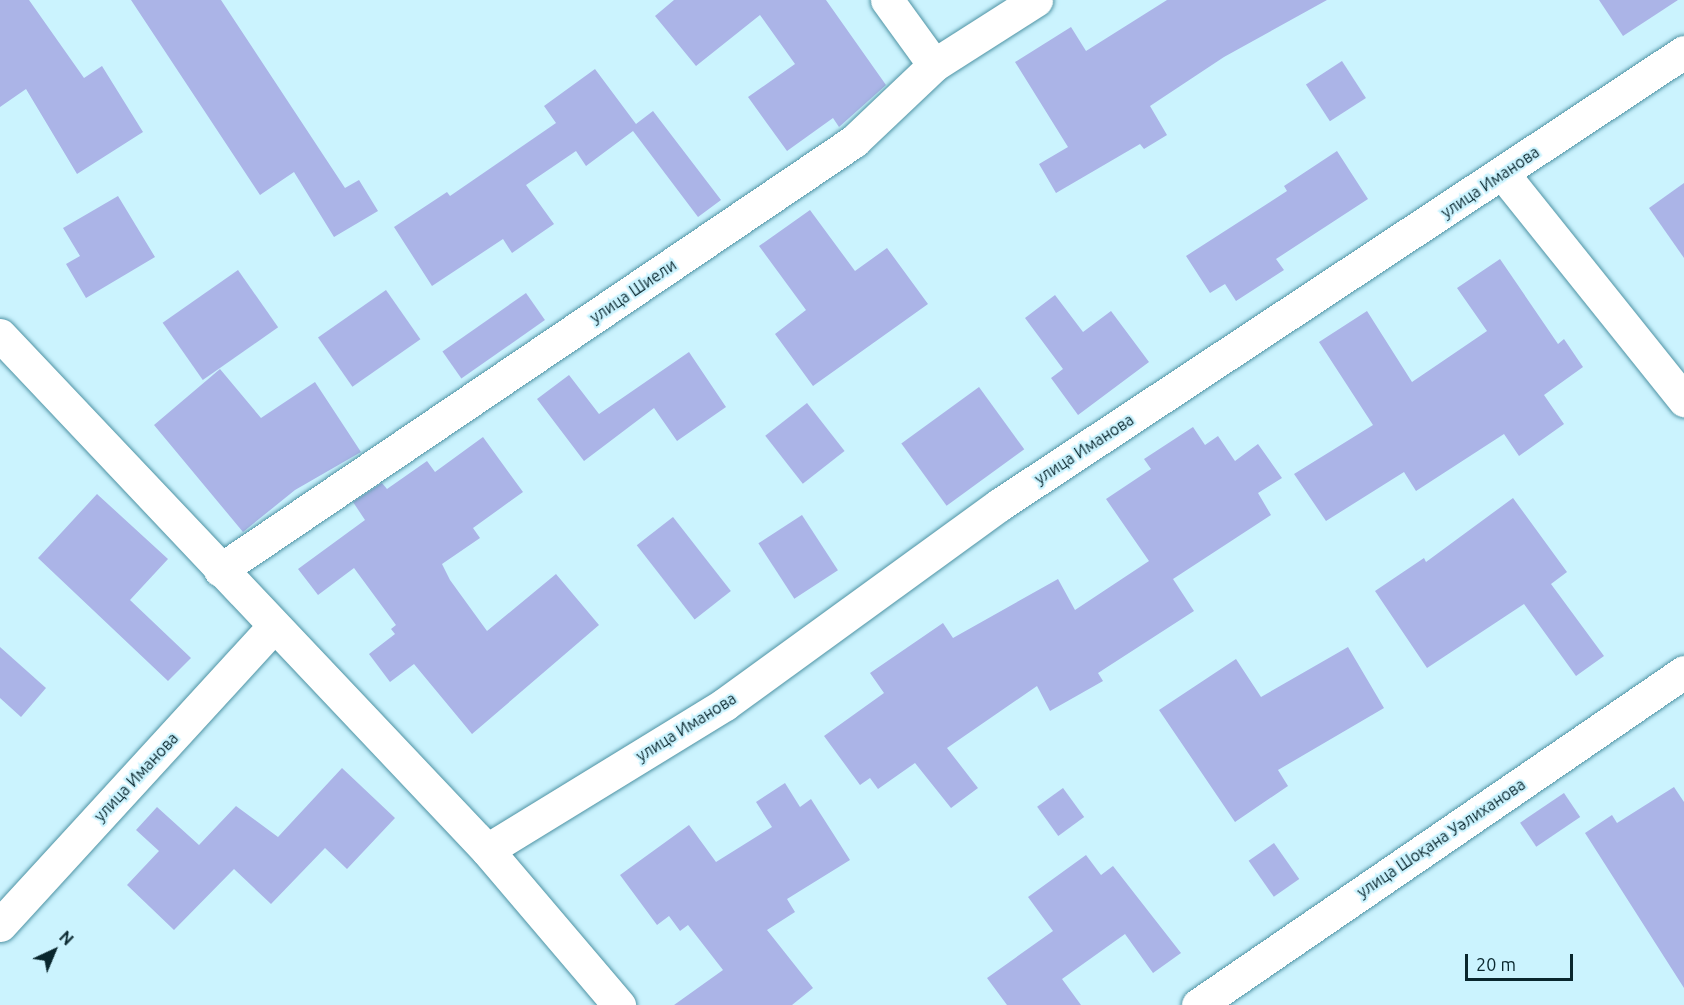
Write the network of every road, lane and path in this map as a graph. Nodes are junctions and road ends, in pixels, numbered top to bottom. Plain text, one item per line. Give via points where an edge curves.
1 (887, 0) edge
2 (1036, 0) edge
3 (1684, 52) edge
4 (934, 65) junction
5 (1503, 174) junction
6 (0, 334) edge
7 (1684, 400) edge
8 (220, 570) junction
9 (272, 628) junction
10 (1684, 672) edge
11 (487, 850) junction
12 (0, 926) edge
13 (616, 1004) edge
14 (1198, 1005) edge

1 - 4 street
2 - 4 street, улица Шиели
3 - 5 street, улица Иманова
4 - 8 street, улица Шиели via 854,141
5 - 7 street
5 - 11 street, улица Иманова via 999,505 724,704
6 - 8 street
8 - 9 street
9 - 11 street
9 - 12 street, улица Иманова
10 - 14 street, улица Шоқана Уәлиханова
11 - 13 street

